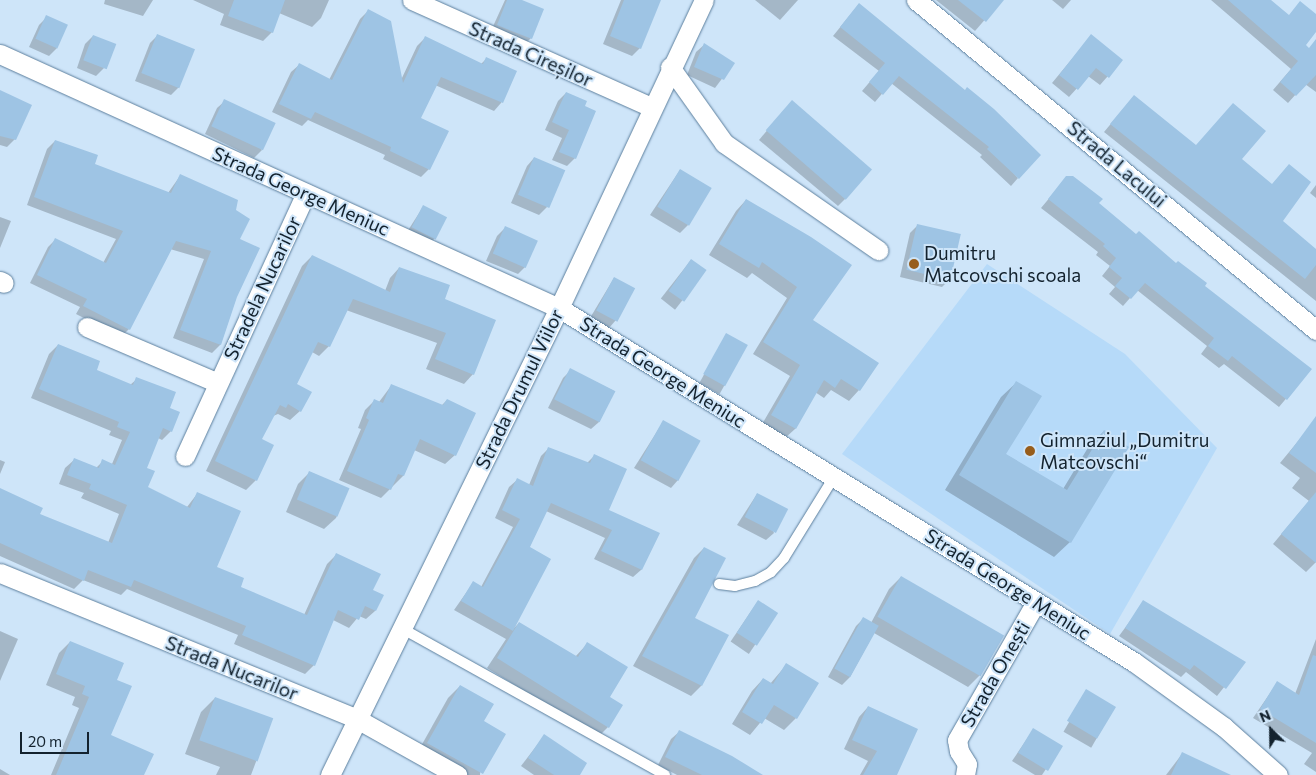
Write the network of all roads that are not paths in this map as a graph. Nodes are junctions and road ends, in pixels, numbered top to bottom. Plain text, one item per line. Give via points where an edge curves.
1 (412, 0) edge
2 (704, 0) edge
3 (916, 0) edge
4 (0, 54) edge
5 (670, 68) junction
6 (651, 108) junction
7 (306, 193) junction
8 (878, 250) dead end
9 (559, 308) junction
10 (87, 327) dead end
11 (1316, 330) edge
12 (218, 383) junction
13 (185, 456) dead end
14 (834, 477) junction
15 (0, 573) edge
16 (719, 584) dead end
17 (1036, 602) junction
18 (402, 629) junction
19 (357, 719) junction
20 (1268, 772) edge
21 (330, 775) edge
22 (457, 775) edge
23 (665, 775) edge
24 (965, 775) edge

1 - 6 street, Strada Cireșilor
2 - 5 street, Strada Drumul Viilor
3 - 11 street, Strada Lacului
4 - 7 street, Strada George Meniuc
5 - 6 street, Strada Drumul Viilor
5 - 8 street via 724,143
6 - 9 street, Strada Drumul Viilor
7 - 9 street, Strada George Meniuc
7 - 12 street, Stradela Nucarilor
9 - 14 street, Strada George Meniuc
9 - 18 street, Strada Drumul Viilor
10 - 12 street, Stradela Nucarilor
12 - 13 street, Stradela Nucarilor
14 - 16 lane via 784,558 771,572 755,582 735,586
14 - 17 street, Strada George Meniuc
15 - 19 street, Strada Nucarilor
17 - 20 street, Strada George Meniuc via 1224,726
17 - 24 street, Strada Onești via 958,740 959,751 967,764
18 - 19 street, Strada Drumul Viilor
18 - 23 lane
19 - 21 street, Strada Drumul Viilor
19 - 22 street, Strada Nucarilor

